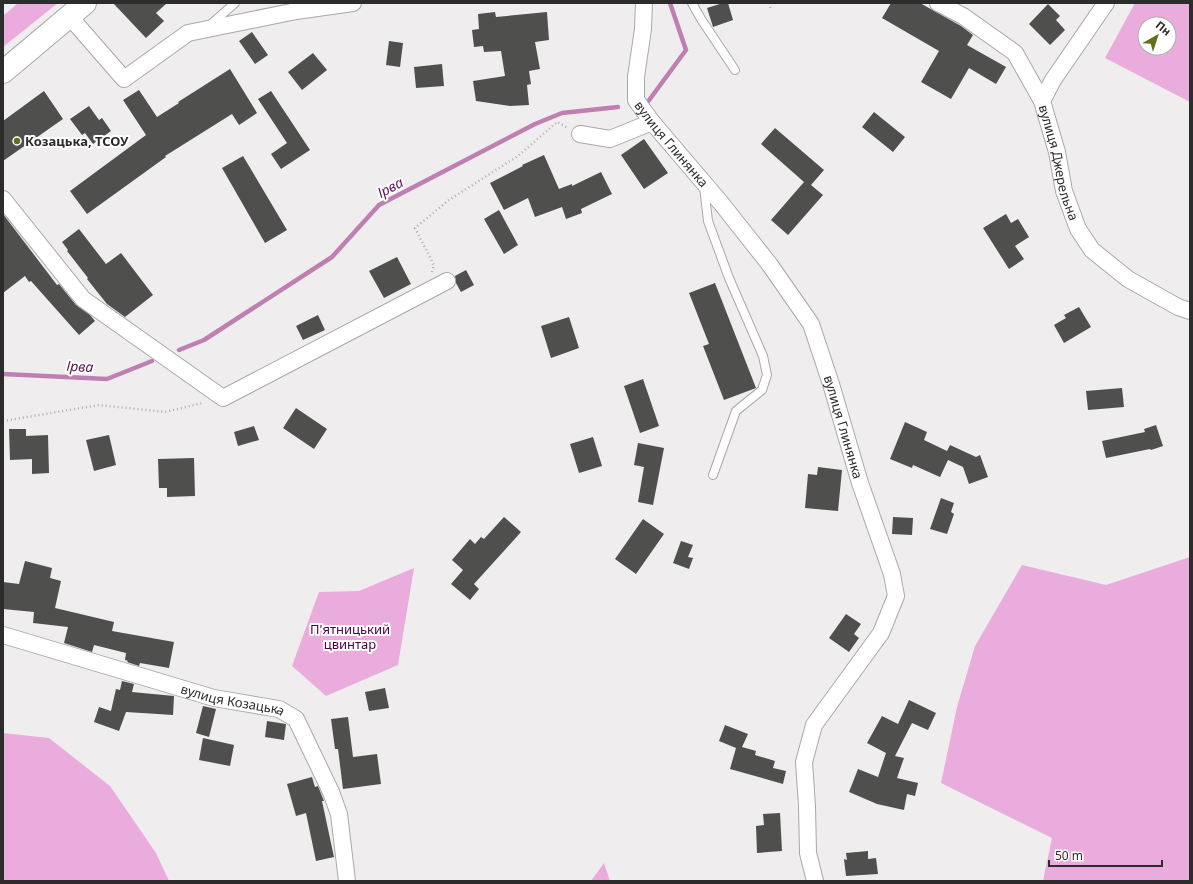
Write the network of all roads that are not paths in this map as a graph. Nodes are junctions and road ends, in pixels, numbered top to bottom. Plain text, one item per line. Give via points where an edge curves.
1 (235, 3) edge
2 (353, 3) edge
3 (644, 3) edge
4 (692, 3) edge
5 (938, 3) edge
6 (1106, 3) edge
7 (77, 10) edge
8 (206, 30) junction
9 (735, 70) dead end
10 (3, 72) edge
11 (1042, 100) junction
12 (652, 122) junction
13 (580, 134) road end
14 (703, 182) junction
15 (3, 199) edge
16 (447, 281) dead end
17 (1190, 312) edge
18 (713, 475) dead end
19 (3, 635) edge
20 (347, 881) edge
21 (815, 881) edge

1 - 8 lane
2 - 8 street via 296,11
3 - 12 street, вулиця Глинянка via 636,100
4 - 9 lane
5 - 11 street, вулиця Джерельна via 963,16 1015,53
6 - 11 street
7 - 8 street via 124,79 188,33
7 - 10 main road
11 - 17 street, вулиця Джерельна via 1057,152 1064,191 1078,229 1092,250 1128,279
12 - 13 street via 610,139
12 - 14 street, вулиця Глинянка
14 - 18 lane via 708,221 729,278 763,356 767,375 762,390 736,411
14 - 21 street, вулиця Глинянка via 770,265 811,324 860,483 892,574 896,596 881,633 814,726 804,762 808,853
15 - 16 street via 83,298 223,398
19 - 20 street, вулиця Козацька via 214,698 279,709 296,719 339,814

